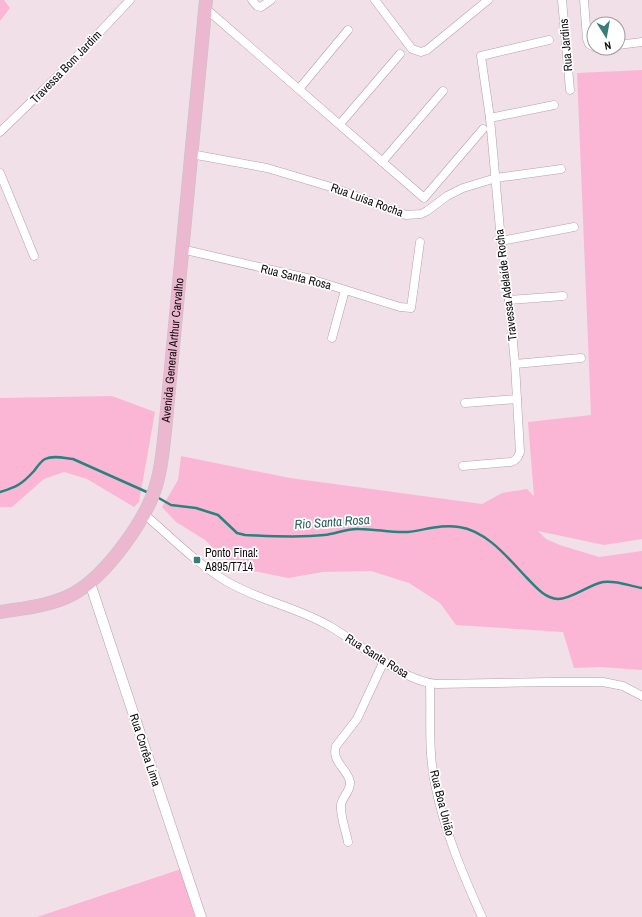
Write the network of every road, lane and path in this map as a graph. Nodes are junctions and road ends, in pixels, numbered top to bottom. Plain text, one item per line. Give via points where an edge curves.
1 (130, 0) edge
2 (252, 0) edge
3 (271, 0) edge
4 (375, 0) edge
5 (488, 0) edge
6 (562, 0) edge
7 (584, 0) edge
8 (205, 4) edge
9 (586, 26) edge
10 (348, 30) dead end
11 (548, 40) dead end
12 (642, 42) edge
13 (626, 44) edge
14 (400, 54) dead end
15 (299, 89) junction
16 (570, 90) dead end
17 (443, 91) dead end
18 (554, 105) dead end
19 (490, 118) junction
20 (340, 124) junction
21 (483, 129) dead end
22 (0, 132) edge
23 (191, 154) junction
24 (382, 162) junction
25 (561, 169) dead end
26 (0, 173) edge
27 (496, 178) junction
28 (574, 227) dead end
29 (501, 241) junction
30 (420, 242) dead end
31 (181, 249) junction
32 (34, 256) dead end
33 (345, 290) junction
34 (563, 296) dead end
35 (509, 300) junction
36 (332, 338) dead end
37 (581, 358) dead end
38 (515, 364) junction
39 (517, 399) junction
40 (465, 403) dead end
41 (463, 466) dead end
42 (147, 509) junction
43 (90, 583) junction
44 (0, 612) edge
45 (384, 662) junction
46 (430, 684) junction
47 (642, 696) edge
48 (348, 842) dead end
49 (201, 917) edge
50 (482, 917) edge

1 - 22 street, Travessa Bom Jardim via 64,70
2 - 3 street via 261,7
4 - 5 street via 412,49 421,52
6 - 16 street, Rua Jardins
7 - 9 street
8 - 15 street
8 - 23 main road, Avenida General Arthur Carvalho
10 - 15 street
11 - 19 street, Travessa Adelaíde Rocha via 481,56
12 - 13 street
14 - 20 street
15 - 20 street
17 - 24 street
18 - 19 street
19 - 27 street, Travessa Adelaíde Rocha
20 - 24 street
21 - 24 street via 424,198
23 - 27 street, Rua Luísa Rocha via 267,168 331,187 406,215 421,214 454,192
23 - 31 main road, Avenida General Arthur Carvalho
25 - 27 street, Rua Luísa Rocha
26 - 32 street
27 - 29 street, Travessa Adelaíde Rocha
28 - 29 street
29 - 35 street, Travessa Adelaíde Rocha
30 - 33 street, Rua Santa Rosa via 410,308
31 - 33 street, Rua Santa Rosa via 307,278
31 - 42 main road, Avenida General Arthur Carvalho via 162,459 157,483
33 - 36 street
34 - 35 street
35 - 38 street, Travessa Adelaíde Rocha
37 - 38 street
38 - 39 street, Travessa Adelaíde Rocha
39 - 40 street
39 - 41 street, Travessa Adelaíde Rocha via 520,452 518,457 506,463
42 - 43 main road, Avenida General Arthur Carvalho via 105,569
42 - 45 street, Rua Santa Rosa via 197,560 226,581 320,621
43 - 44 main road, Avenida General Arthur Carvalho via 41,606
43 - 49 street, Rua Corrêa Lima
45 - 46 street, Rua Santa Rosa via 406,675
45 - 48 street via 357,718 335,750 336,759 350,782 341,804
46 - 47 street, Rua Santa Rosa via 602,682 622,686
46 - 50 street, Rua Boa União via 431,748 435,784 454,851

